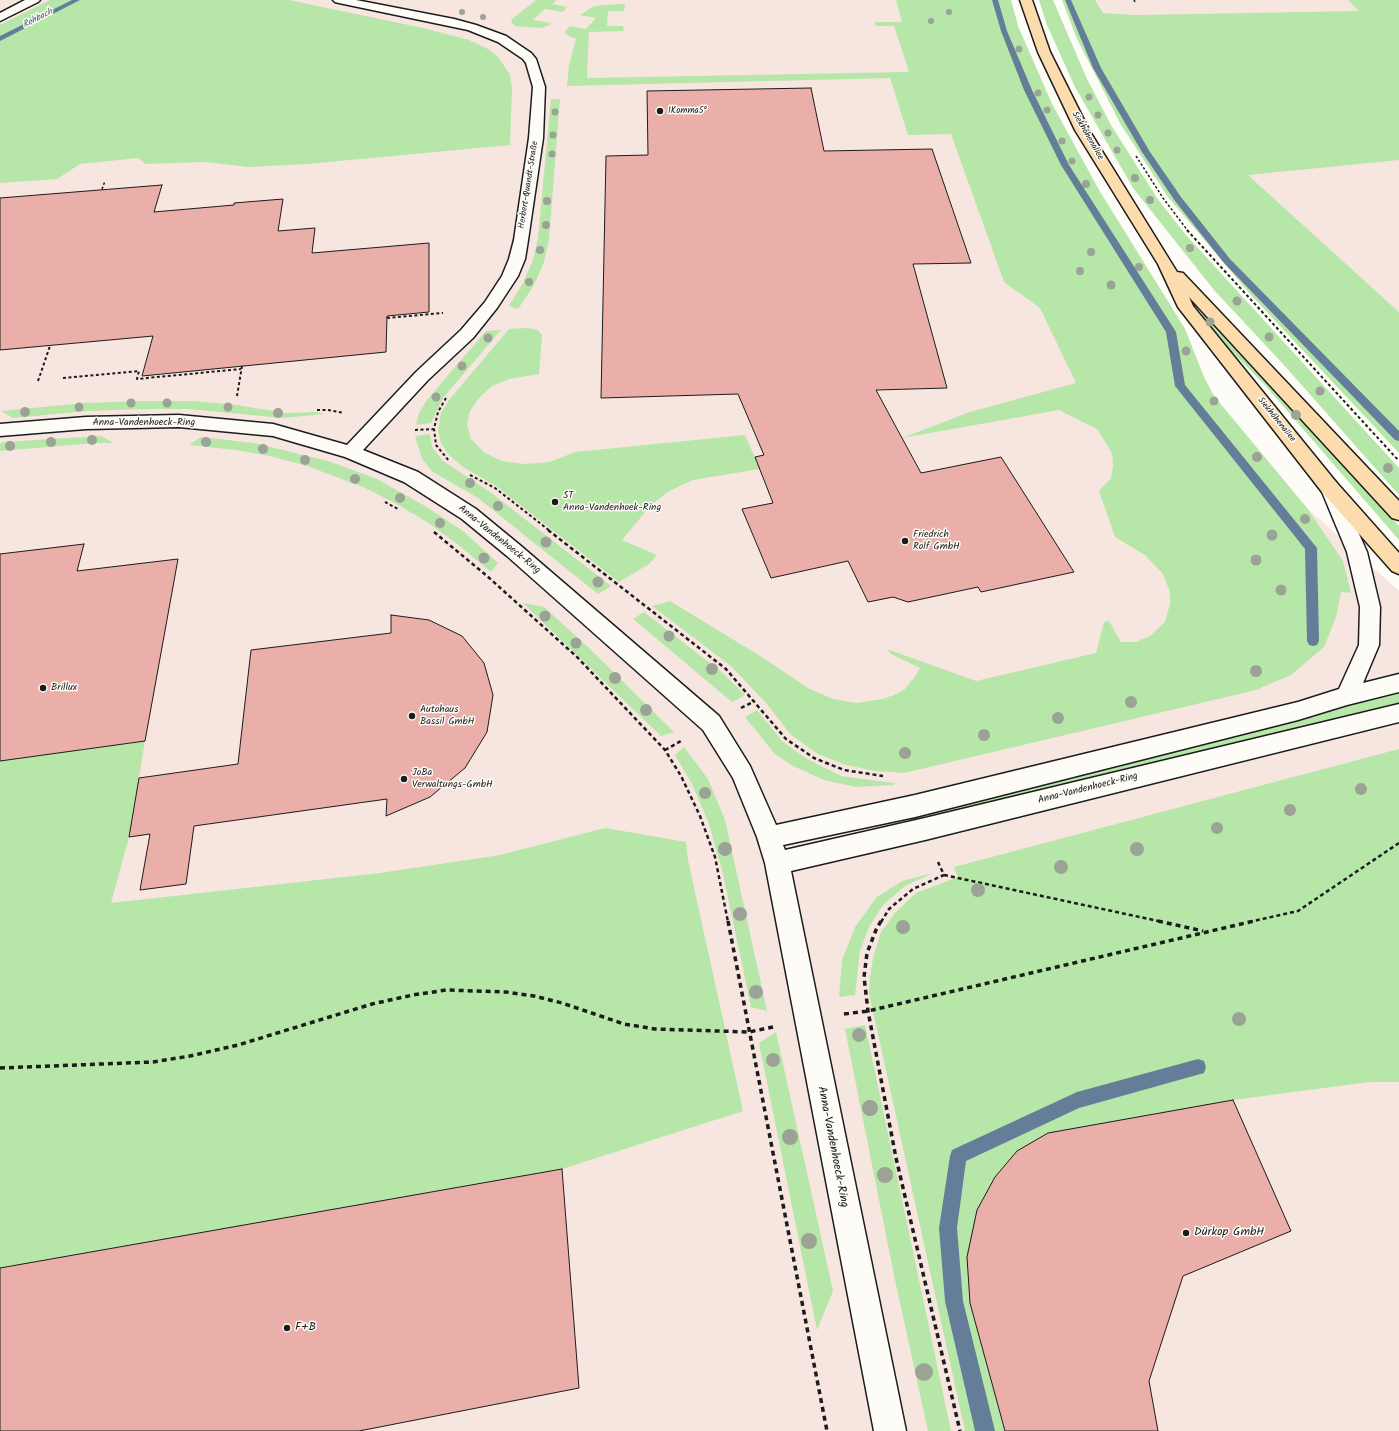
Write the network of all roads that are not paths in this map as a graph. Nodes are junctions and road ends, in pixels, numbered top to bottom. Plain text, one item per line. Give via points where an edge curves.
1 (34, 0) edge
2 (339, 0) edge
3 (1026, 0) edge
4 (0, 18) edge
5 (1166, 264) junction
6 (0, 430) edge
7 (351, 452) junction
8 (1329, 487) junction
9 (1399, 513) edge
10 (1399, 566) edge
11 (1399, 683) edge
12 (1347, 696) junction
13 (1399, 713) edge
14 (769, 837) junction
15 (777, 864) junction
16 (890, 1431) edge

1 - 4 street
2 - 7 street, Herbert-Quandt-Straße via 472,27 502,38 532,62 539,87 536,138 521,240 510,276 467,334 422,376
3 - 5 main road, Siekhöhenallee via 1044,52 1082,130
5 - 8 main road, Siekhöhenallee via 1186,307
5 - 9 main road, Siekhöhenallee via 1242,342
6 - 7 street, Anna-Vandenhoeck-Ring via 86,423 179,421 273,430
7 - 14 street, Anna-Vandenhoeck-Ring via 411,477 469,514 711,723 742,774
8 - 10 main road, Siekhöhenallee
8 - 12 street via 1357,552 1370,607 1369,645
11 - 12 street
12 - 14 street via 1298,711 915,806
13 - 15 street, Anna-Vandenhoeck-Ring
14 - 15 street, Anna-Vandenhoeck-Ring
15 - 16 street, Anna-Vandenhoeck-Ring

